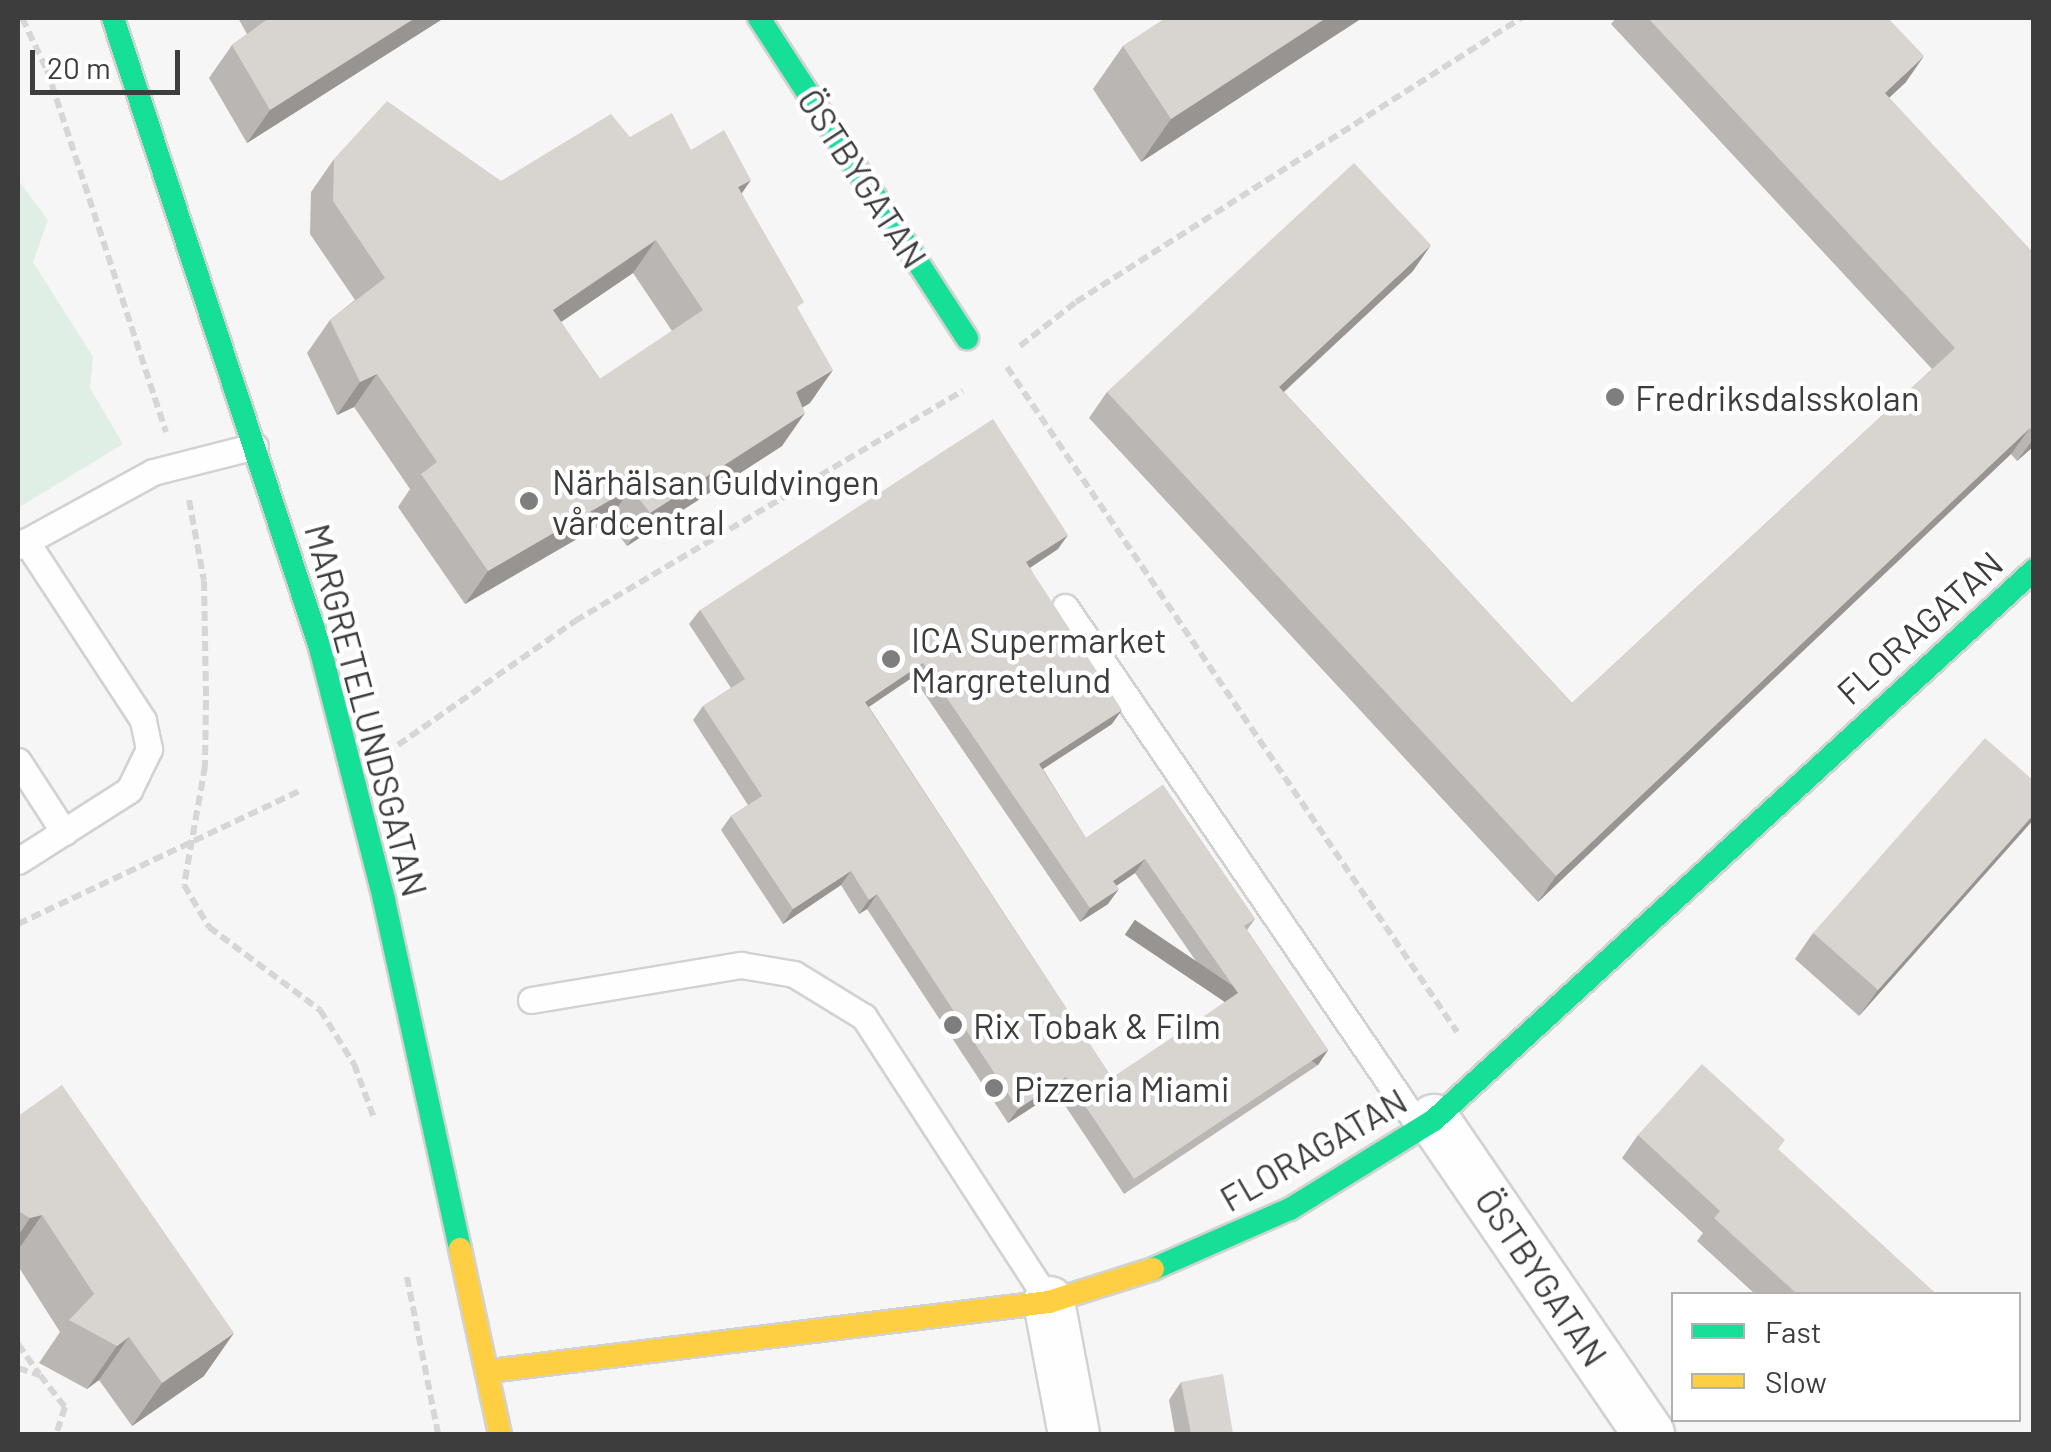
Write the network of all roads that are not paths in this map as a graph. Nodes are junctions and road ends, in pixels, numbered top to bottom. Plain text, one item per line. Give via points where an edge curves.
1 (113, 18) edge
2 (758, 18) edge
3 (967, 338) dead end
4 (255, 446) junction
5 (22, 544) edge
6 (2034, 570) edge
7 (1065, 607) dead end
8 (18, 761) edge
9 (64, 832) junction
10 (18, 862) edge
11 (531, 1000) dead end
12 (1428, 1124) junction
13 (1049, 1302) junction
14 (490, 1371) junction
15 (500, 1434) edge
16 (1074, 1434) edge
17 (1649, 1434) edge

1 - 4 street, MARGRETELUNDSGATAN
2 - 3 street, ÖSTBYGATAN
4 - 5 lane via 176,464
4 - 14 street, MARGRETELUNDSGATAN via 354,784
5 - 9 lane via 144,720 150,749 129,790
6 - 12 street, FLORAGATAN
7 - 12 lane
8 - 9 lane
9 - 10 lane
11 - 13 lane via 740,966 794,974 864,1018
12 - 13 street, FLORAGATAN via 1360,1170 1230,1238
12 - 17 street, ÖSTBYGATAN
13 - 14 street, FLORAGATAN
13 - 16 street
14 - 15 street, MARGRETELUNDSGATAN

